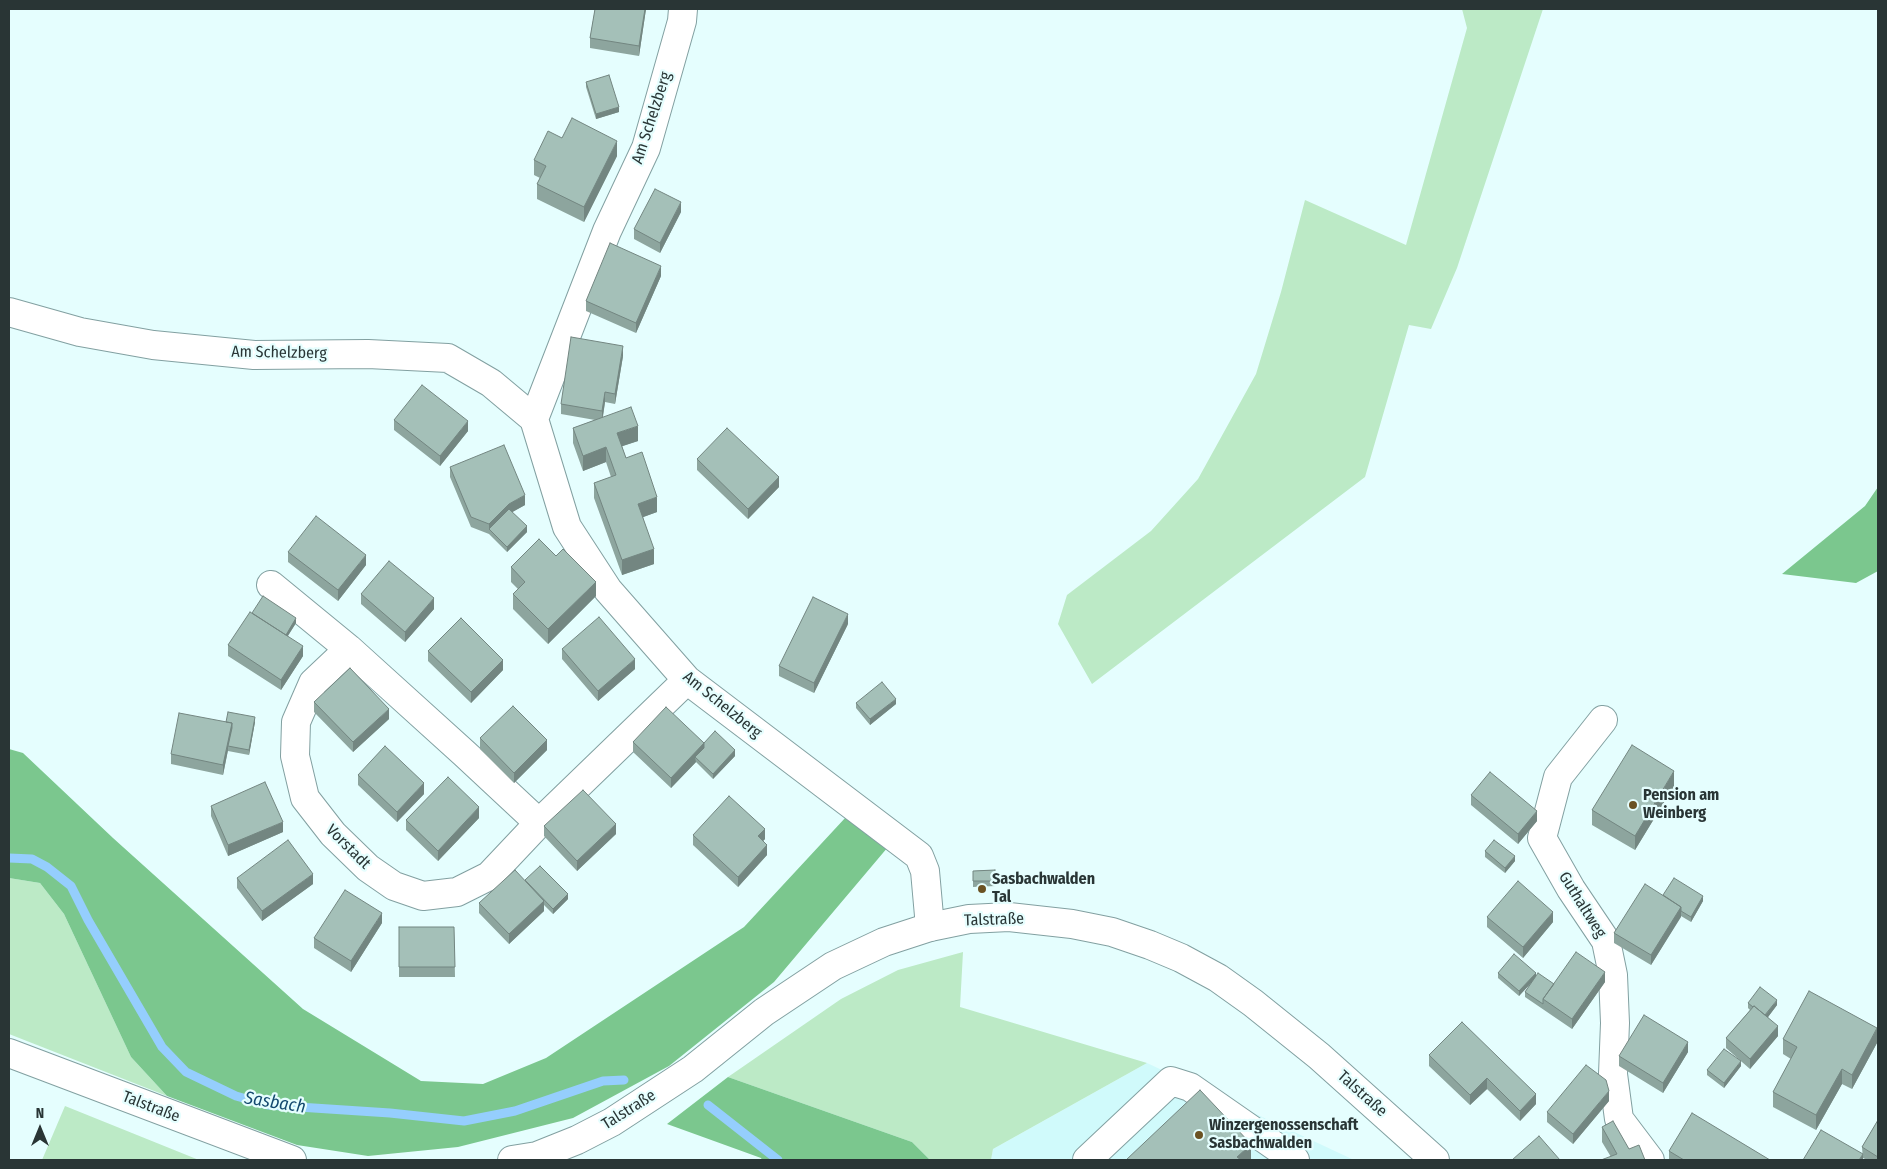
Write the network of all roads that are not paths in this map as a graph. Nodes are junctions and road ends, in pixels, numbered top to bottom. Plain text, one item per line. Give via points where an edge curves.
1 (683, 9) edge
2 (9, 312) edge
3 (534, 419) junction
4 (271, 585) dead end
5 (349, 649) junction
6 (687, 680) junction
7 (1603, 720) dead end
8 (538, 823) junction
9 (930, 927) junction
10 (9, 1053) edge
11 (292, 1160) edge
12 (512, 1160) edge
13 (1086, 1160) edge
14 (1295, 1160) edge
15 (1435, 1160) edge
16 (1650, 1160) edge

1 - 3 street, Am Schelzberg via 646,148 607,231
2 - 3 street, Am Schelzberg via 80,332 153,345 254,355 368,354 448,358 491,383
3 - 6 street, Am Schelzberg via 566,527 608,590
4 - 5 street
5 - 8 street
5 - 8 street, Vorstadt via 313,683 296,722 295,756 305,798 333,834 368,868 394,886 423,896 457,892 489,876
6 - 8 street, Vorstadt
6 - 9 street, Am Schelzberg via 919,856 925,871
7 - 16 street, Guthaltweg via 1558,777 1542,838 1606,941 1615,1023 1612,1074 1619,1119
9 - 12 street, Talstraße via 884,942 833,966 764,1012 693,1069 612,1122 537,1156
9 - 15 street, Talstraße via 969,918 1009,917 1064,923 1112,932 1181,958 1218,978 1253,1003 1319,1056
10 - 11 street, Talstraße
13 - 14 street via 1171,1082 1190,1087

